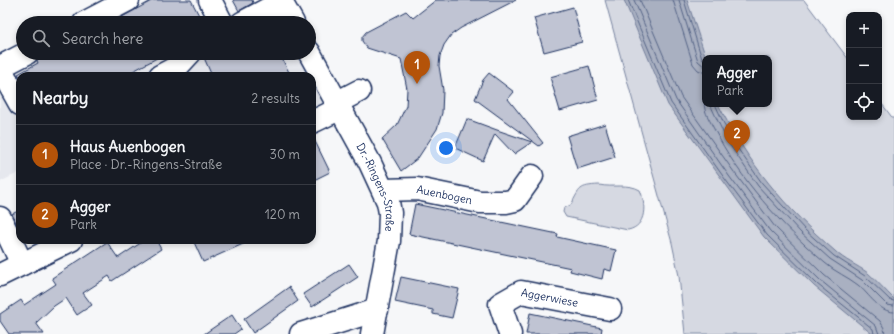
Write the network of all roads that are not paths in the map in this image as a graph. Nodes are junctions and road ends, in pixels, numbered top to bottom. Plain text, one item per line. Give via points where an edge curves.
1 (128, 0) edge
2 (210, 0) edge
3 (281, 1) edge
4 (97, 16) edge
5 (218, 16) edge
6 (254, 16) edge
7 (289, 16) edge
8 (16, 59) edge
9 (184, 60) edge
10 (313, 60) edge
11 (0, 68) edge
12 (168, 72) edge
13 (359, 91) dead end
14 (16, 97) edge
15 (338, 106) junction
16 (316, 120) edge
17 (532, 176) dead end
18 (384, 190) junction
19 (0, 218) edge
20 (63, 244) edge
21 (22, 264) junction
22 (0, 275) edge
23 (610, 309) dead end
24 (377, 310) junction
25 (301, 334) edge
26 (372, 334) edge
27 (510, 334) edge

1 - 4 street
2 - 5 street
3 - 6 street
3 - 7 street
8 - 11 street
9 - 12 street
10 - 15 street, Dr.-Ringens-Straße
11 - 14 street
13 - 15 street
15 - 16 street
15 - 18 street, Dr.-Ringens-Straße
17 - 18 street, Auenbogen via 515,200 506,202 480,202 417,189
18 - 24 street, Dr.-Ringens-Straße via 390,213 389,241
19 - 21 street
20 - 21 street
21 - 22 street
23 - 27 street, Aggerwiese via 521,292 500,304
24 - 25 street
24 - 26 street, Dr.-Ringens-Straße

